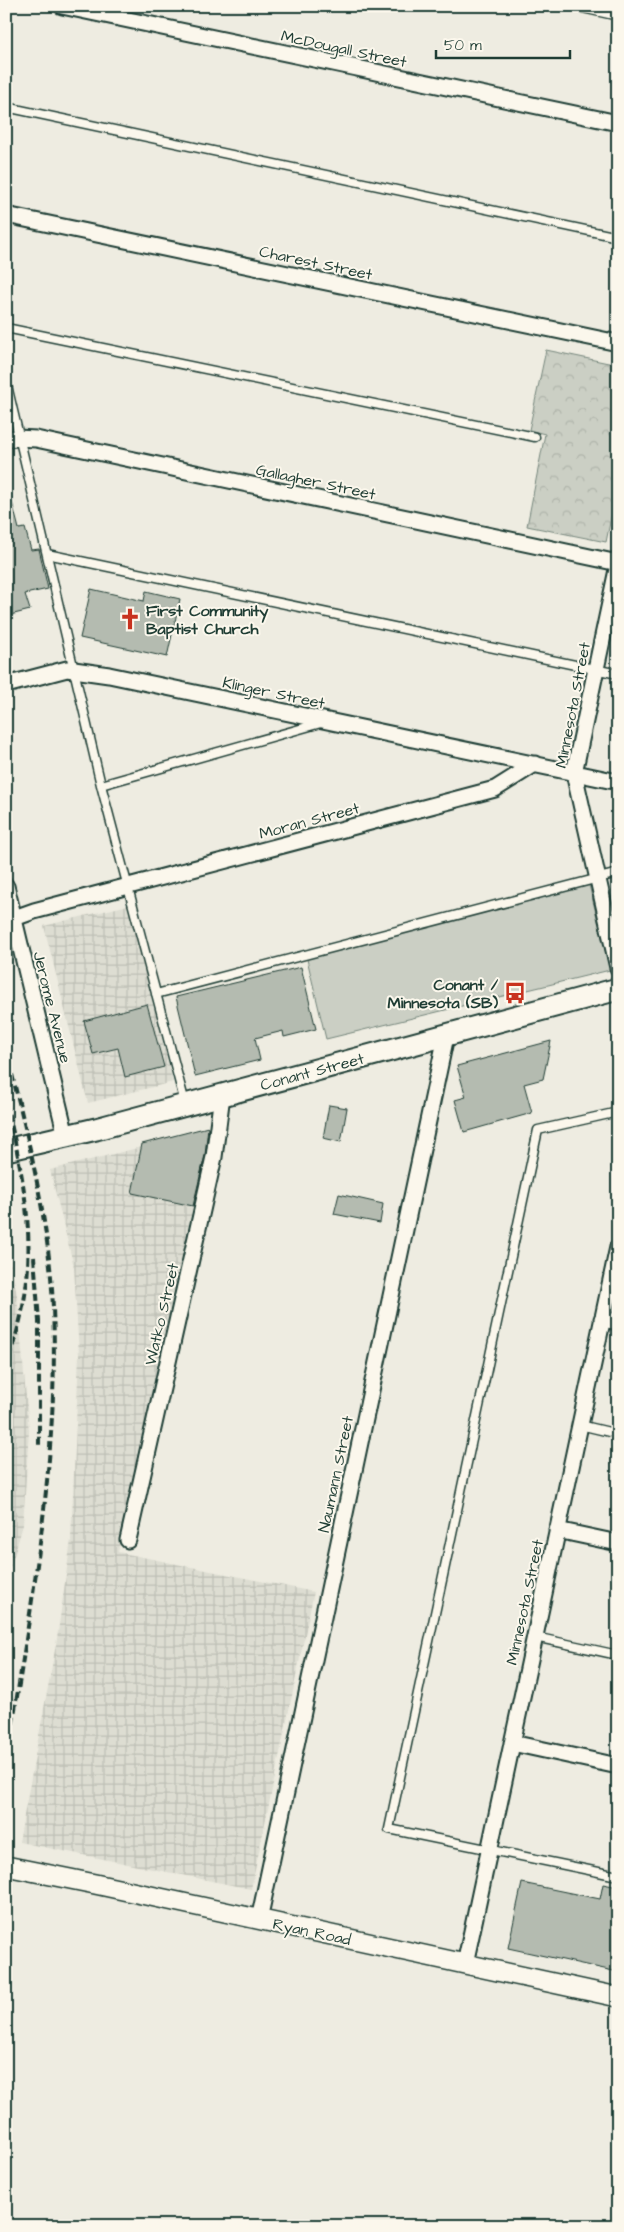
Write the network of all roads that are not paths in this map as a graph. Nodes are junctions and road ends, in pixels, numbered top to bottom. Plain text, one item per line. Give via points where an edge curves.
1 (62, 6) edge
2 (573, 6) edge
3 (618, 16) edge
4 (6, 107) edge
5 (618, 123) edge
6 (6, 215) edge
7 (618, 237) edge
8 (6, 328) edge
9 (618, 343) edge
10 (6, 382) edge
11 (534, 437) dead end
12 (14, 439) edge
13 (47, 554) junction
14 (618, 564) edge
15 (73, 669) junction
16 (596, 670) junction
17 (618, 674) edge
18 (6, 685) edge
19 (328, 721) junction
20 (535, 764) junction
21 (574, 773) junction
22 (618, 782) edge
23 (101, 785) junction
24 (618, 873) edge
25 (598, 879) junction
26 (6, 886) edge
27 (128, 886) junction
28 (10, 920) edge
29 (618, 968) edge
30 (618, 989) edge
31 (156, 994) junction
32 (446, 1036) junction
33 (222, 1095) junction
34 (186, 1105) junction
35 (618, 1112) edge
36 (66, 1136) junction
37 (6, 1150) edge
38 (618, 1247) edge
39 (602, 1319) junction
40 (618, 1322) edge
41 (580, 1426) junction
42 (618, 1434) edge
43 (557, 1530) junction
44 (128, 1540) dead end
45 (618, 1544) edge
46 (535, 1637) junction
47 (618, 1655) edge
48 (512, 1743) junction
49 (618, 1766) edge
50 (490, 1849) junction
51 (6, 1866) edge
52 (618, 1876) edge
53 (259, 1920) junction
54 (465, 1964) junction
55 (618, 1997) edge

1 - 5 street, McDougall Street
2 - 3 lane
4 - 7 lane
6 - 9 street, Charest Street
8 - 11 lane
10 - 12 lane
12 - 13 lane
12 - 14 street, Gallagher Street via 36,439
13 - 15 lane
13 - 16 lane
14 - 16 street, Minnesota Street
15 - 18 street, Klinger Street
15 - 19 street, Klinger Street
15 - 23 lane
16 - 17 lane
16 - 21 street, Minnesota Street
19 - 20 street, Klinger Street
19 - 23 lane
20 - 21 street
20 - 27 street, Moran Street via 495,789
21 - 22 street
21 - 25 street, Minnesota Street
23 - 27 lane
24 - 25 lane
25 - 29 street, Minnesota Street
25 - 31 lane
26 - 28 street, Jerome Avenue
27 - 28 street, Moran Street
27 - 31 lane
28 - 36 street, Jerome Avenue
30 - 32 main road, Conant Street
31 - 34 lane
32 - 33 main road, Conant Street
32 - 53 street, Naumann Street
33 - 34 main road, Conant Street
33 - 44 street, Watko Street via 214,1157
34 - 36 main road, Conant Street
35 - 50 lane via 538,1130 389,1829
36 - 37 main road, Conant Street
38 - 39 street, Minnesota Street
39 - 40 street
39 - 41 street, Minnesota Street
41 - 42 lane
41 - 43 street, Minnesota Street
43 - 45 street
43 - 46 street, Minnesota Street
46 - 47 lane
46 - 48 street, Minnesota Street
48 - 49 street
48 - 50 street, Minnesota Street
50 - 52 lane
50 - 54 street, Minnesota Street
51 - 53 street, Ryan Road
53 - 54 street, Ryan Road
54 - 55 street, Ryan Road

